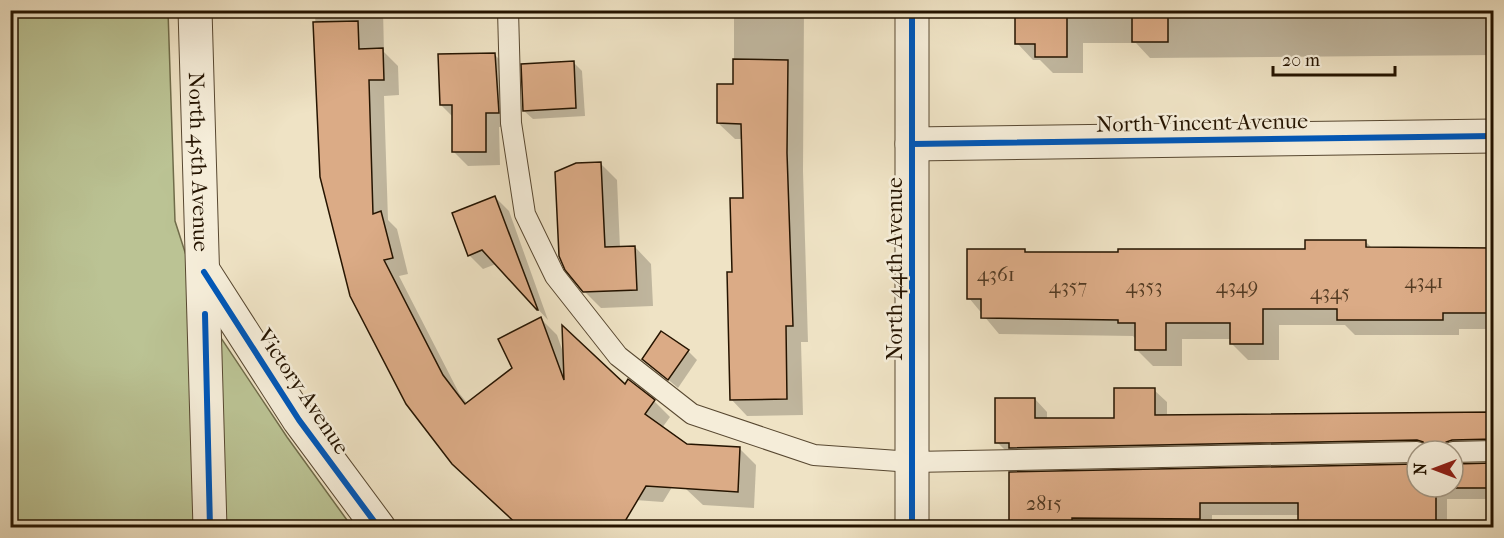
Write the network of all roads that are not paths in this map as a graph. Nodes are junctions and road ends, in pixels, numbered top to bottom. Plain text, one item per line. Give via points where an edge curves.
1 (195, 10) edge
2 (508, 10) edge
3 (912, 10) edge
4 (1494, 136) edge
5 (912, 144) junction
6 (204, 272) junction
7 (1494, 451) edge
8 (1405, 452) edge
9 (1465, 452) edge
10 (912, 462) junction
11 (210, 528) edge
12 (379, 528) edge
13 (912, 528) edge

1 - 6 street, North 45th Avenue
2 - 10 lane via 511,123 525,214 555,276 618,356 692,414 814,456
3 - 5 street, North 44th Avenue
4 - 5 street, North Vincent Avenue
5 - 10 street, North 44th Avenue
6 - 11 street, North 45th Avenue
6 - 12 street, Victory Avenue via 298,420
7 - 9 lane
8 - 10 lane
10 - 13 street, North 44th Avenue

